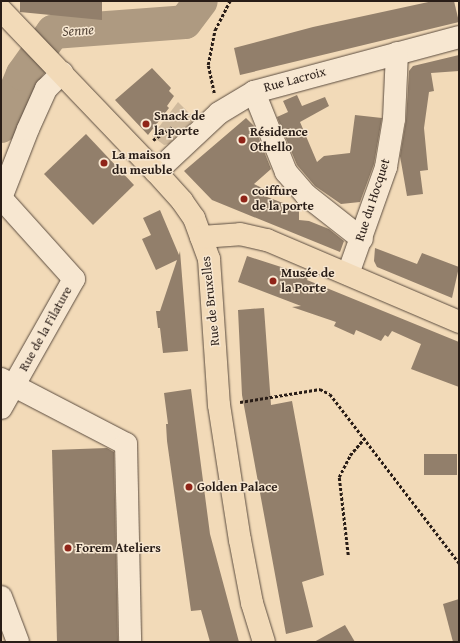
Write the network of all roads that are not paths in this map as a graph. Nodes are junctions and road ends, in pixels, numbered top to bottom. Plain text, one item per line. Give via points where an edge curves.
1 (1, 10) edge
2 (459, 37) edge
3 (397, 53) junction
4 (59, 69) junction
5 (254, 92) junction
6 (156, 172) junction
7 (1, 198) edge
8 (201, 237) junction
9 (362, 239) junction
10 (348, 274) junction
11 (459, 322) edge
12 (7, 383) edge
13 (1, 408) edge
14 (1, 597) edge
15 (10, 633) edge
16 (130, 642) edge
17 (264, 642) edge

1 - 4 main road, Rue de Bruxelles
2 - 3 street, Rue Lacroix
3 - 5 street, Rue Lacroix
3 - 9 street, Rue du Hocquet via 394,119 386,167
4 - 6 main road, Rue de Bruxelles
4 - 7 street, Rue de la Filature via 46,89 28,129
5 - 6 street, Rue Lacroix via 219,113
5 - 9 street via 286,172 306,195
6 - 8 main road, Rue de Bruxelles via 182,201
7 - 12 street, Rue de la Filature via 74,279
8 - 10 main road via 240,234 267,240
8 - 17 main road, Rue de Bruxelles via 209,259 219,405 240,540 252,603
9 - 10 street, Rue du Hocquet
10 - 11 main road
12 - 13 street, Rue de la Filature
12 - 16 street via 126,444
14 - 15 street

